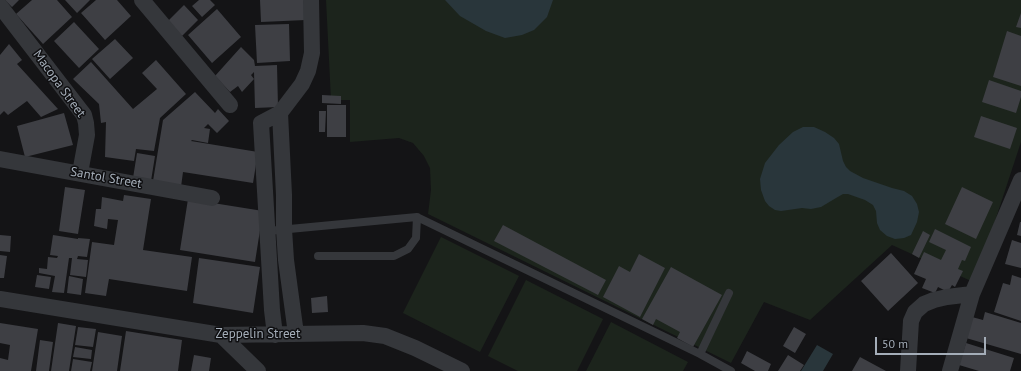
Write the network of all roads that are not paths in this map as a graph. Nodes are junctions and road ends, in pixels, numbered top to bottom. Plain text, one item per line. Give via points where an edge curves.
1 (142, 0) edge
2 (311, 0) edge
3 (0, 6) edge
4 (230, 105) dead end
5 (280, 113) junction
6 (0, 159) edge
7 (80, 173) junction
8 (1021, 180) edge
9 (212, 198) dead end
10 (418, 217) junction
11 (284, 229) junction
12 (268, 231) junction
13 (318, 256) dead end
14 (729, 293) dead end
15 (972, 294) junction
16 (0, 299) edge
17 (296, 334) junction
18 (221, 335) junction
19 (275, 335) junction
20 (700, 354) junction
21 (258, 371) edge
22 (462, 371) edge
23 (731, 371) edge
24 (908, 371) edge
25 (950, 371) edge

1 - 4 street
2 - 5 street via 312,53 308,71 302,84
3 - 7 street, Macopa Street via 84,114 87,135
5 - 11 street
5 - 12 street via 261,123
6 - 7 street, Santol Street
7 - 9 street, Santol Street
8 - 15 street
10 - 11 lane
10 - 13 lane via 416,238 408,249 394,256
10 - 20 lane
11 - 12 lane
11 - 17 street
12 - 19 street
14 - 20 lane
15 - 24 street via 934,300 915,312 911,321
15 - 25 street
16 - 18 street, Zeppelin Street
17 - 19 street, Zeppelin Street
17 - 22 street, Zeppelin Street via 363,333 384,336
18 - 19 street, Zeppelin Street
18 - 21 street
20 - 23 lane

